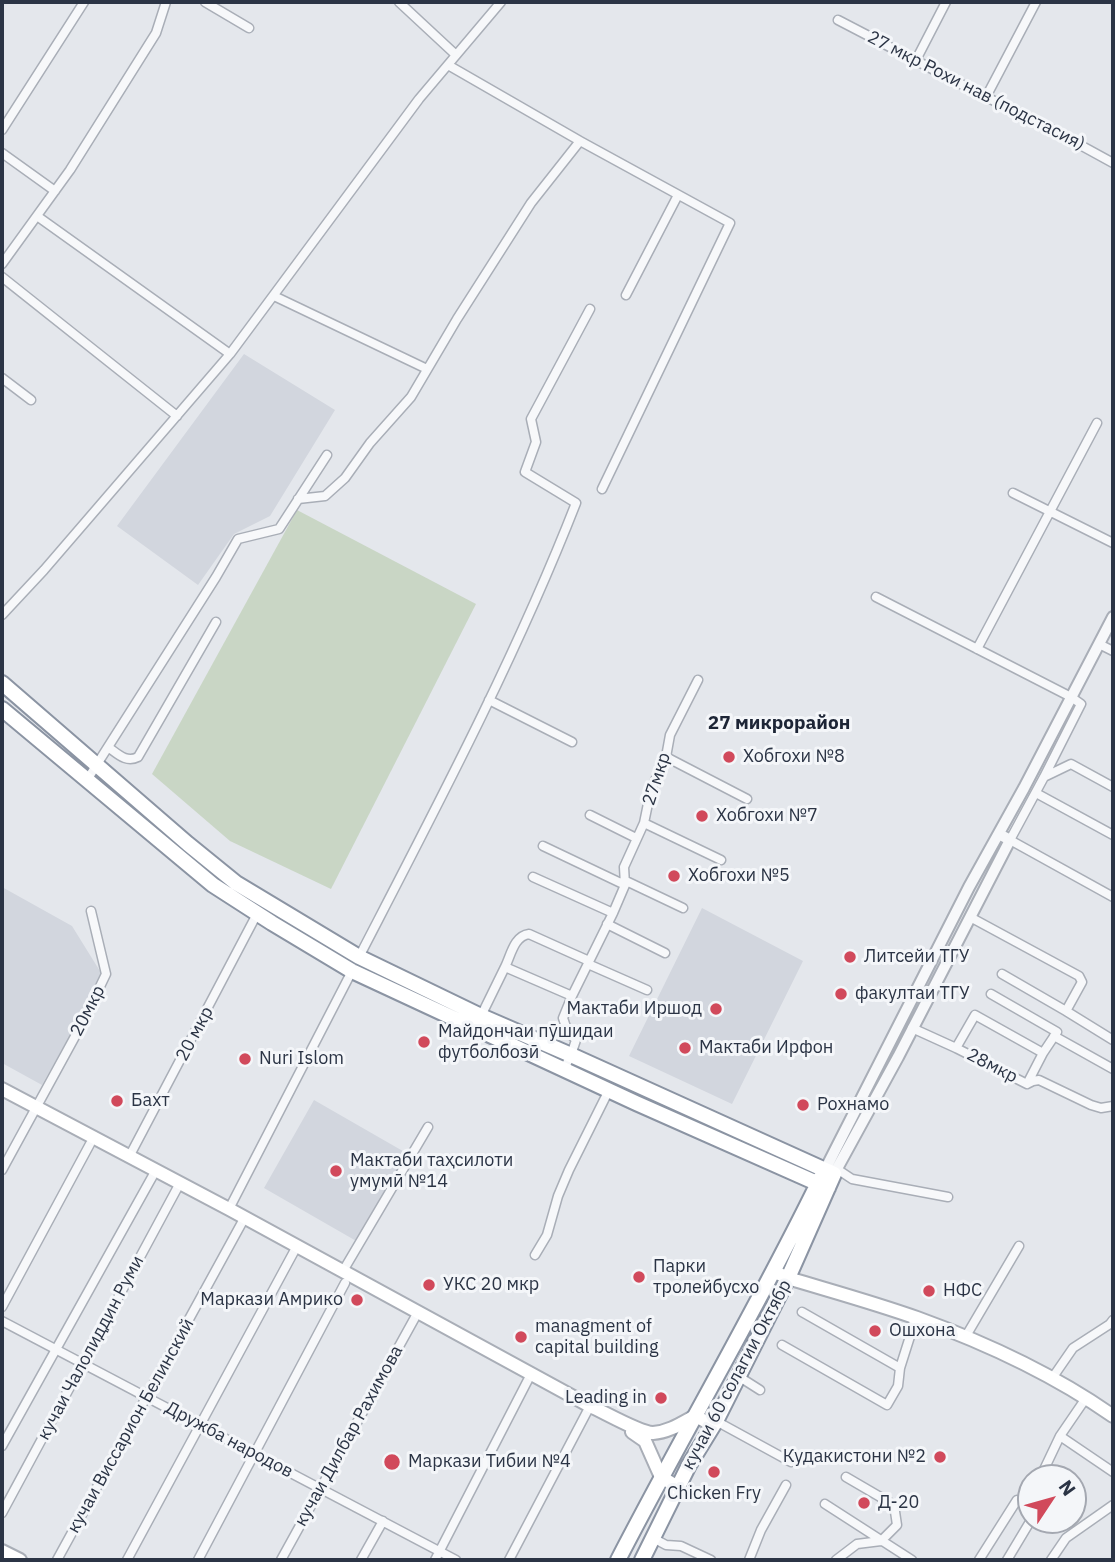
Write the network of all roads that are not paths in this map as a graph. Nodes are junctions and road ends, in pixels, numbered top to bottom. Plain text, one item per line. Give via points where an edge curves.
1 (84, 2) edge
2 (166, 2) edge
3 (205, 2) edge
4 (399, 2) edge
5 (500, 2) edge
6 (946, 2) edge
7 (1036, 2) edge
8 (838, 20) dead end
9 (249, 28) dead end
10 (456, 55) junction
11 (916, 60) junction
12 (448, 65) junction
13 (986, 97) junction
14 (2, 130) edge
15 (580, 141) junction
16 (2, 153) edge
17 (1113, 163) edge
18 (55, 191) junction
19 (678, 195) junction
20 (37, 216) junction
21 (2, 264) edge
22 (2, 277) edge
23 (626, 295) dead end
24 (274, 296) junction
25 (590, 309) dead end
26 (230, 354) junction
27 (427, 369) junction
28 (2, 378) edge
29 (32, 400) dead end
30 (177, 416) junction
31 (1097, 423) dead end
32 (327, 455) dead end
33 (602, 489) dead end
34 (1013, 493) dead end
35 (299, 499) junction
36 (1049, 512) junction
37 (1113, 543) edge
38 (876, 597) dead end
39 (2, 615) edge
40 (1113, 617) edge
41 (216, 622) dead end
42 (1099, 644) junction
43 (977, 649) junction
44 (1113, 651) edge
45 (698, 680) dead end
46 (2, 683) edge
47 (1071, 697) junction
48 (489, 700) junction
49 (2, 709) edge
50 (572, 742) dead end
51 (108, 747) junction
52 (666, 757) junction
53 (96, 766) junction
54 (1044, 777) junction
55 (87, 780) junction
56 (1113, 787) edge
57 (1036, 793) junction
58 (747, 799) dead end
59 (590, 816) dead end
60 (644, 823) junction
61 (999, 834) junction
62 (1113, 835) edge
63 (636, 838) junction
64 (1010, 840) junction
65 (543, 846) dead end
66 (721, 860) dead end
67 (533, 877) dead end
68 (624, 882) junction
69 (1113, 897) edge
70 (267, 901) junction
71 (683, 908) dead end
72 (91, 911) dead end
73 (257, 913) junction
74 (613, 913) junction
75 (970, 917) junction
76 (607, 924) junction
77 (666, 953) dead end
78 (359, 957) junction
79 (588, 963) junction
80 (505, 967) junction
81 (352, 971) junction
82 (1002, 974) dead end
83 (647, 990) dead end
84 (991, 994) dead end
85 (572, 996) junction
86 (1066, 1011) junction
87 (481, 1016) junction
88 (912, 1028) junction
89 (1054, 1036) junction
90 (1113, 1040) edge
91 (957, 1048) junction
92 (1043, 1053) junction
93 (571, 1055) junction
94 (880, 1062) junction
95 (564, 1069) junction
96 (891, 1069) junction
97 (1113, 1069) edge
98 (1027, 1084) junction
99 (2, 1089) edge
100 (609, 1090) junction
101 (860, 1099) junction
102 (872, 1105) junction
103 (1113, 1106) edge
104 (35, 1109) junction
105 (428, 1127) dead end
106 (90, 1144) dead end
107 (130, 1155) junction
108 (2, 1170) edge
109 (156, 1170) junction
110 (828, 1177) junction
111 (180, 1183) junction
112 (948, 1197) dead end
113 (229, 1209) junction
114 (244, 1217) junction
115 (297, 1246) junction
116 (1019, 1247) dead end
117 (535, 1255) dead end
118 (774, 1271) junction
119 (344, 1274) junction
120 (788, 1278) junction
121 (2, 1307) edge
122 (418, 1312) junction
123 (802, 1312) dead end
124 (914, 1317) junction
125 (1113, 1320) edge
126 (2, 1321) edge
127 (966, 1336) junction
128 (782, 1345) dead end
129 (55, 1349) junction
130 (83, 1363) junction
131 (900, 1368) junction
132 (531, 1374) junction
133 (738, 1376) junction
134 (1053, 1377) junction
135 (760, 1390) dead end
136 (146, 1397) junction
137 (1086, 1398) junction
138 (590, 1406) junction
139 (695, 1416) junction
140 (1113, 1416) edge
141 (718, 1424) junction
142 (200, 1425) junction
143 (1060, 1436) junction
144 (2, 1446) edge
145 (255, 1454) junction
146 (792, 1462) dead end
147 (1047, 1464) edge
148 (1113, 1472) edge
149 (661, 1477) junction
150 (845, 1477) dead end
151 (786, 1485) dead end
152 (678, 1486) junction
153 (321, 1489) junction
154 (1017, 1500) edge
155 (825, 1504) dead end
156 (1113, 1505) edge
157 (2, 1513) edge
158 (383, 1521) junction
159 (1023, 1534) edge
160 (653, 1538) junction
161 (881, 1541) junction
162 (2, 1551) edge
163 (439, 1551) junction
164 (20, 1560) edge
165 (57, 1560) edge
166 (127, 1560) edge
167 (198, 1560) edge
168 (281, 1560) edge
169 (361, 1560) edge
170 (435, 1560) edge
171 (456, 1560) edge
172 (509, 1560) edge
173 (618, 1560) edge
174 (642, 1560) edge
175 (711, 1560) edge
176 (749, 1560) edge
177 (836, 1560) edge
178 (912, 1560) edge
179 (979, 1560) edge
180 (1007, 1560) edge
181 (1051, 1560) edge

1 - 14 street
2 - 18 street via 156,33
3 - 9 street
4 - 10 street
5 - 10 street
6 - 11 street
7 - 13 street
8 - 11 street, 27 мкр Рохи нав (подстасия)
10 - 12 street
11 - 13 street, 27 мкр Рохи нав (подстасия)
12 - 15 street
12 - 24 street
13 - 17 street, 27 мкр Рохи нав (подстасия)
15 - 19 street
15 - 27 street via 531,204
16 - 18 street
18 - 20 street
19 - 23 street
19 - 33 street via 730,223
20 - 21 street
20 - 26 street
22 - 30 street
24 - 26 street
24 - 27 street
25 - 48 street via 531,419 536,442 525,472 576,503
26 - 30 street
27 - 35 street via 411,397 345,478 325,496
28 - 29 street
30 - 39 street
31 - 36 street
32 - 35 street
34 - 36 street
35 - 51 street via 279,529 238,539
36 - 37 street
36 - 43 street
38 - 43 street
40 - 42 street
41 - 51 street via 138,757 127,760
42 - 44 street
42 - 47 street
43 - 47 street
45 - 52 street, 27мкр via 670,735
46 - 53 highway
47 - 54 street via 1081,704
47 - 61 street
48 - 50 street
48 - 78 street
49 - 55 highway
51 - 53 street
52 - 58 street
52 - 60 street, 27мкр via 651,789
53 - 55 street
53 - 70 highway via 236,883
54 - 56 street via 1071,764
54 - 57 street
55 - 73 highway via 213,885
57 - 62 street
57 - 64 street
59 - 63 street
60 - 63 street, 27мкр
60 - 66 street, 27мкр
61 - 64 street
61 - 94 street
63 - 68 street, 27мкр via 624,867
64 - 69 street
64 - 75 street
65 - 68 street
67 - 74 street
68 - 71 street
68 - 74 street, 27мкр
70 - 73 street, 20 мкр
70 - 78 highway
72 - 104 street, 20мкр via 106,974
73 - 81 highway
73 - 107 street, 20 мкр
74 - 76 street, 27мкр
75 - 86 street via 1079,976 1082,982
75 - 88 street
76 - 77 street
76 - 79 street, 27мкр
78 - 87 highway
79 - 80 street via 524,934
79 - 83 street
79 - 85 street, 27мкр
80 - 85 street
80 - 87 street
81 - 95 highway
81 - 113 street
82 - 86 street
84 - 89 street via 1056,1032
85 - 93 street, 27мкр via 563,1018 576,1040
86 - 90 street
87 - 93 highway
88 - 91 street
88 - 96 street
89 - 92 street
89 - 97 street
91 - 92 street, 28мкр via 975,1015
91 - 98 street, 28мкр
92 - 98 street
93 - 95 street
93 - 110 highway
94 - 96 street
94 - 101 street
95 - 100 highway
96 - 102 street
98 - 103 street, 28мкр via 1039,1080 1091,1105
99 - 104 main road
100 - 110 highway
100 - 117 street via 569,1170 547,1235
101 - 102 street
101 - 110 street
102 - 110 street
104 - 107 main road
104 - 108 street, 20мкр
105 - 119 street
106 - 121 street
107 - 109 main road
109 - 111 main road
109 - 129 street, кучаи Чалолиддин Руми
110 - 112 street
110 - 118 highway, кучаи 60 солагии Октябр
110 - 120 highway, кучаи 60 солагии Октябр
111 - 113 main road
111 - 130 street, кучаи Чалолиддин Руми
113 - 114 main road
114 - 115 main road
114 - 136 street, кучаи Виссарион Белинский
115 - 119 main road
115 - 142 street
116 - 127 street
118 - 120 main road
118 - 139 highway, кучаи 60 солагии Октябр
119 - 122 main road
119 - 145 street
120 - 124 main road
120 - 133 highway, кучаи 60 солагии Октябр
122 - 132 main road
122 - 153 street, кучаи Дилбар Рахимова
123 - 131 street
124 - 127 main road
124 - 131 street
125 - 134 street via 1073,1348
126 - 129 street, Дружба народов
127 - 134 main road
128 - 131 street via 887,1405 898,1386
129 - 130 street, Дружба народов
129 - 144 street, кучаи Чалолиддин Руми
130 - 136 street, Дружба народов
130 - 157 street, кучаи Чалолиддин Руми
132 - 138 main road
132 - 163 street
133 - 135 street
133 - 141 highway, кучаи 60 солагии Октябр
134 - 137 main road
136 - 142 street, Дружба народов
136 - 165 street, кучаи Виссарион Белинский
137 - 140 main road
137 - 143 street
138 - 139 main road via 646,1432 678,1426
138 - 149 main road via 645,1441
138 - 172 street
139 - 141 main road
139 - 149 highway, кучаи 60 солагии Октябр
141 - 146 street
141 - 152 highway, кучаи 60 солагии Октябр
142 - 145 street, Дружба народов
142 - 166 street
143 - 147 street
143 - 148 street
145 - 153 street, Дружба народов
145 - 167 street
149 - 152 main road
149 - 173 highway, кучаи 60 солагии Октябр
150 - 161 street via 894,1505 897,1525
151 - 176 street
152 - 160 highway, кучаи 60 солагии Октябр
153 - 158 street, Дружба народов
153 - 168 street, кучаи Дилбар Рахимова
154 - 179 street
155 - 161 street
156 - 181 street via 1066,1538
158 - 163 street, Дружба народов
158 - 169 street
159 - 180 street
160 - 174 highway, кучаи 60 солагии Октябр
160 - 175 street
161 - 177 street via 857,1544
161 - 178 street
162 - 164 main road
163 - 170 street
163 - 171 street, Дружба народов

